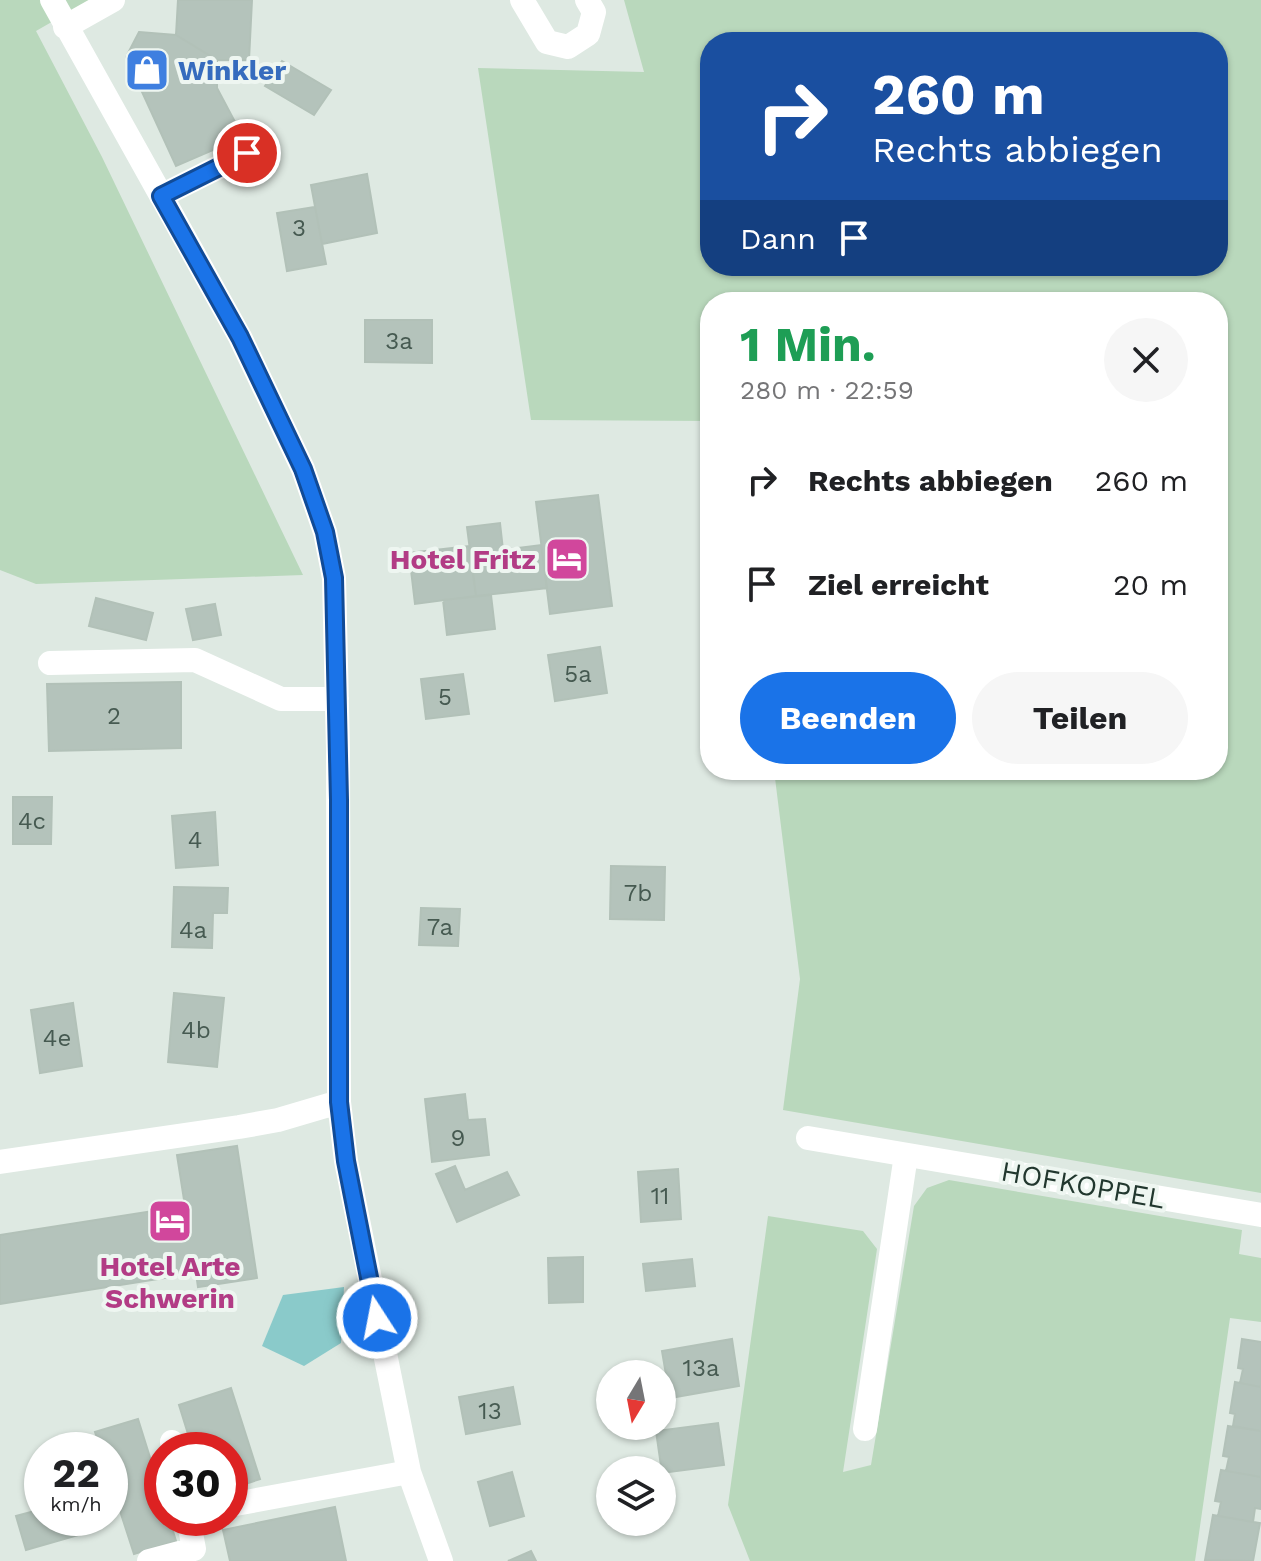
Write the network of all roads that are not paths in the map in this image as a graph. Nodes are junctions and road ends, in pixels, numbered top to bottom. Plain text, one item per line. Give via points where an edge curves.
1 (52, 0) edge
2 (113, 0) edge
3 (522, 0) edge
4 (587, 0) edge
5 (65, 27) junction
6 (247, 153) dead end
7 (161, 196) junction
8 (50, 663) dead end
9 (337, 699) junction
10 (339, 1102) junction
11 (808, 1138) dead end
12 (906, 1155) junction
13 (0, 1162) edge
14 (1261, 1215) edge
15 (865, 1429) dead end
16 (409, 1472) junction
17 (248, 1502) edge
18 (191, 1536) edge
19 (149, 1561) edge
20 (441, 1561) edge

1 - 5 street
2 - 5 street
3 - 4 street via 547,42 568,47 588,34 594,12
5 - 7 street
6 - 7 street
7 - 9 street via 240,337 303,469 334,578
8 - 9 street via 195,660 281,699
9 - 10 street
10 - 13 street via 252,1125
10 - 16 street via 346,1161
11 - 12 street, HOFKOPPEL
12 - 14 street, HOFKOPPEL
12 - 15 street
16 - 17 street
16 - 20 street
18 - 19 street via 194,1549

